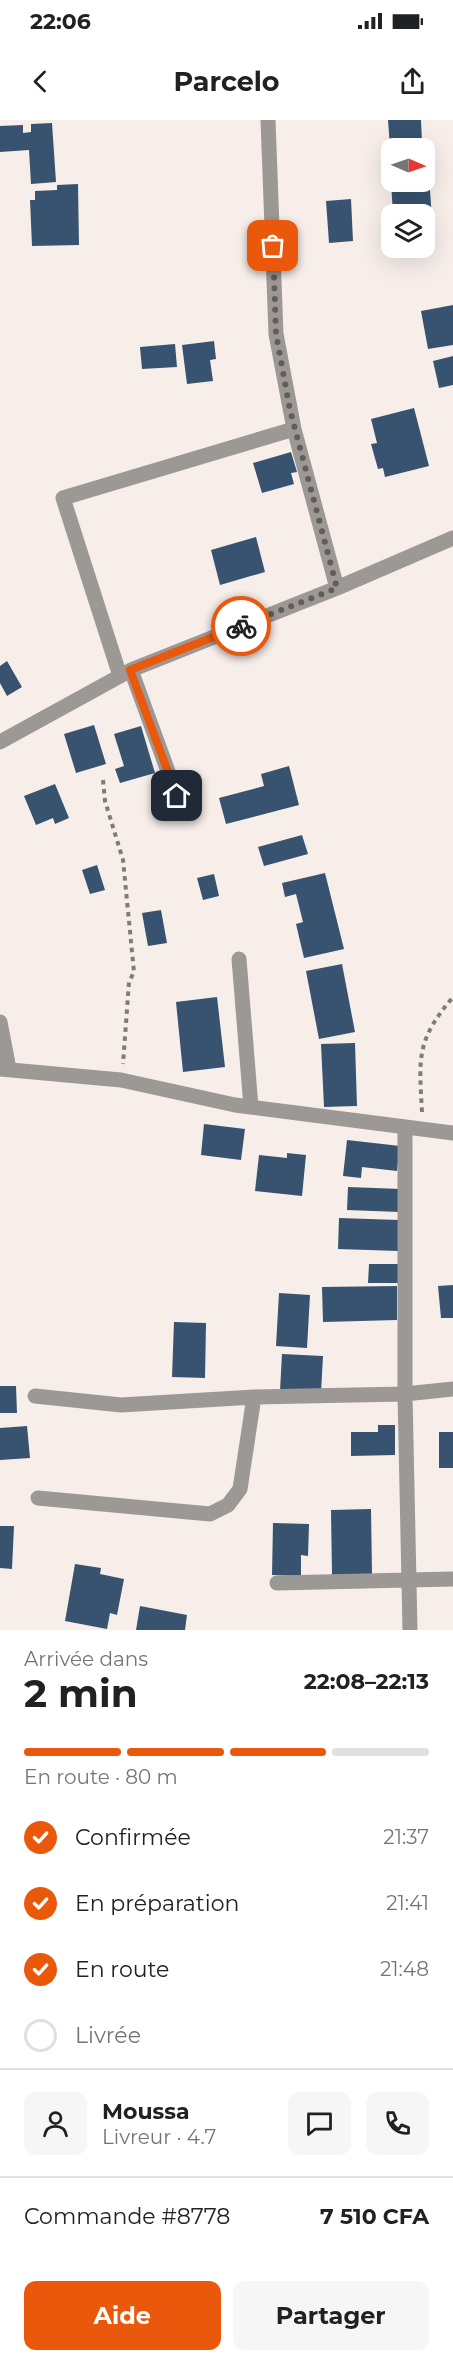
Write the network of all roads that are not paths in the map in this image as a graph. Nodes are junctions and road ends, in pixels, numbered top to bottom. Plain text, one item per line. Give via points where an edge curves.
1 (268, 120) edge
2 (294, 429) junction
3 (453, 538) edge
4 (337, 588) junction
5 (125, 673) junction
6 (0, 742) edge
7 (177, 796) dead end
8 (239, 959) dead end
9 (0, 1022) edge
10 (4, 1069) edge
11 (251, 1107) junction
12 (405, 1126) junction
13 (453, 1133) edge
14 (453, 1389) edge
15 (405, 1394) junction
16 (35, 1396) dead end
17 (254, 1397) junction
18 (38, 1498) dead end
19 (453, 1579) edge
20 (409, 1580) junction
21 (277, 1583) dead end
22 (411, 1630) edge

1 - 2 street via 276,334
2 - 4 street
2 - 5 street via 63,498
3 - 4 street
4 - 5 street
5 - 6 street
5 - 7 street
8 - 11 street
9 - 10 street
10 - 11 street via 120,1080
11 - 12 street
12 - 13 street
12 - 15 street
14 - 15 street
15 - 17 street
15 - 20 street
16 - 17 street via 121,1405
17 - 18 street via 240,1489 228,1505 210,1514
19 - 20 street
20 - 21 street
20 - 22 street

